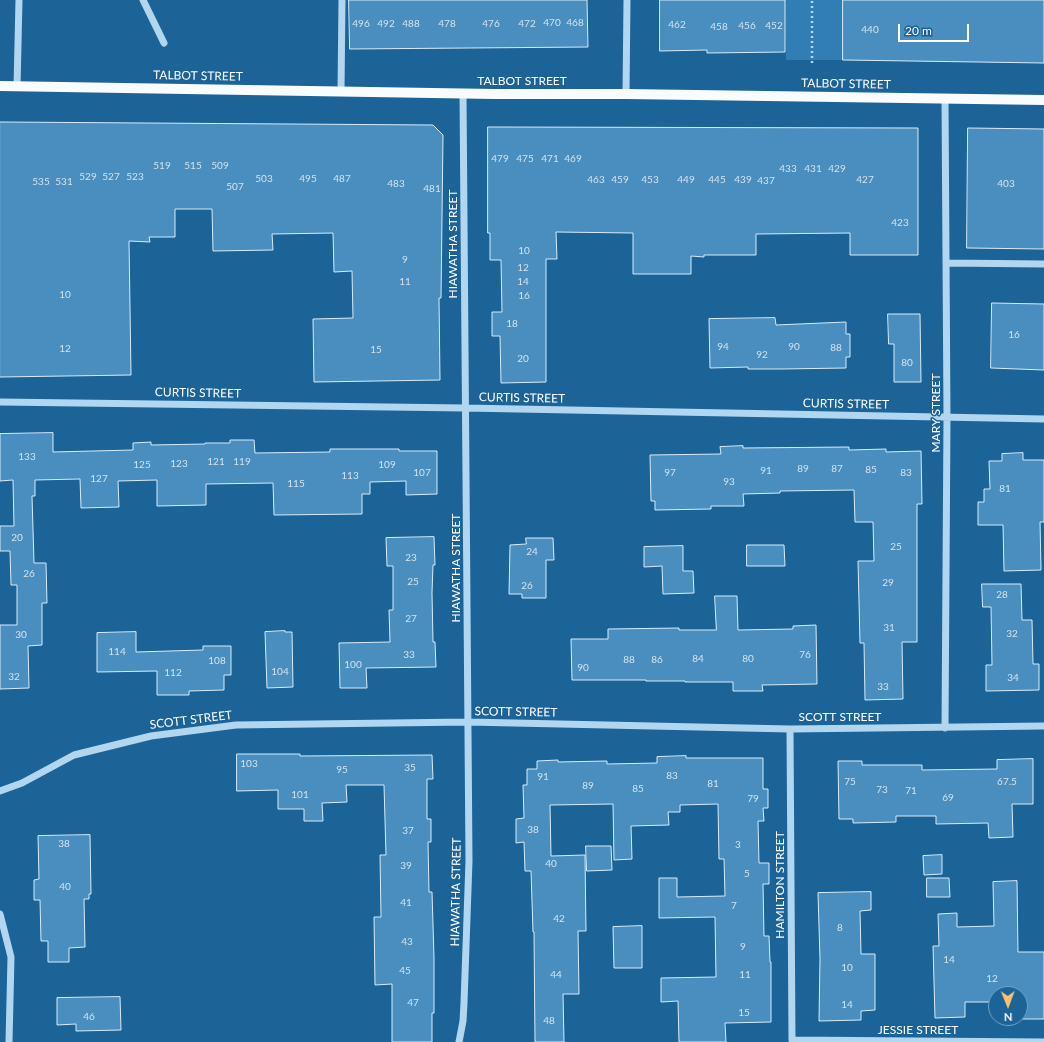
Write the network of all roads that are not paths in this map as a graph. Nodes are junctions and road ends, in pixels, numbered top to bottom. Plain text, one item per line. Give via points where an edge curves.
1 (19, 0) edge
2 (143, 0) edge
3 (342, 0) edge
4 (627, 0) edge
5 (164, 42) dead end
6 (0, 86) edge
7 (17, 87) junction
8 (341, 92) junction
9 (463, 93) junction
10 (626, 94) junction
11 (944, 99) junction
12 (1044, 100) edge
13 (946, 263) junction
14 (1044, 264) edge
15 (0, 402) edge
16 (465, 408) junction
17 (947, 417) junction
18 (1044, 419) edge
19 (468, 722) junction
20 (1044, 726) edge
21 (945, 728) junction
22 (790, 729) junction
23 (0, 791) edge
24 (0, 914) edge
25 (792, 1040) joint
26 (9, 1042) edge
27 (459, 1042) edge
28 (1044, 1042) edge

1 - 7 street
2 - 5 street
3 - 8 street
4 - 10 street
6 - 7 main road, TALBOT STREET
7 - 8 main road, TALBOT STREET
8 - 9 main road, TALBOT STREET
9 - 10 main road, TALBOT STREET
9 - 16 street, HIAWATHA STREET
10 - 11 main road, TALBOT STREET
11 - 12 main road, TALBOT STREET
11 - 13 street, MARY STREET
13 - 14 street
13 - 17 street, MARY STREET
15 - 16 street, CURTIS STREET
16 - 17 street, CURTIS STREET
16 - 19 street, HIAWATHA STREET
17 - 18 street, CURTIS STREET
17 - 21 street, MARY STREET
19 - 22 street, SCOTT STREET
19 - 23 street, SCOTT STREET via 236,725 151,736 74,755 22,783
19 - 27 street, HIAWATHA STREET via 469,861 464,1015
20 - 21 street, SCOTT STREET
21 - 22 street, SCOTT STREET
22 - 25 street, HAMILTON STREET
24 - 26 street via 11,957
25 - 28 street, JESSIE STREET

